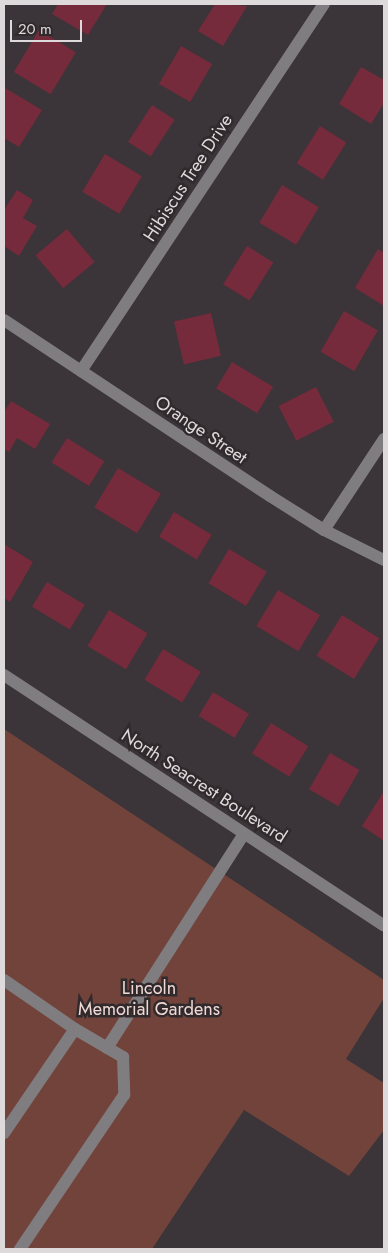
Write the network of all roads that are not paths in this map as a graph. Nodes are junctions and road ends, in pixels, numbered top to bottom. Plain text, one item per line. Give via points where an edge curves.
1 (324, 4) edge
2 (4, 320) edge
3 (81, 371) junction
4 (384, 439) edge
5 (324, 530) junction
6 (384, 560) edge
7 (4, 675) edge
8 (244, 834) junction
9 (384, 926) edge
10 (4, 980) edge
11 (74, 1029) junction
12 (107, 1048) junction
13 (4, 1133) edge
14 (20, 1249) edge

1 - 3 street, Hibiscus Tree Drive
2 - 3 street, Orange Street
3 - 5 street, Orange Street
4 - 5 street
5 - 6 street, Orange Street
7 - 8 street, North Seacrest Boulevard
8 - 9 street, North Seacrest Boulevard
8 - 12 street
10 - 11 street
11 - 12 street
11 - 13 street
12 - 14 street via 123,1057 124,1095

